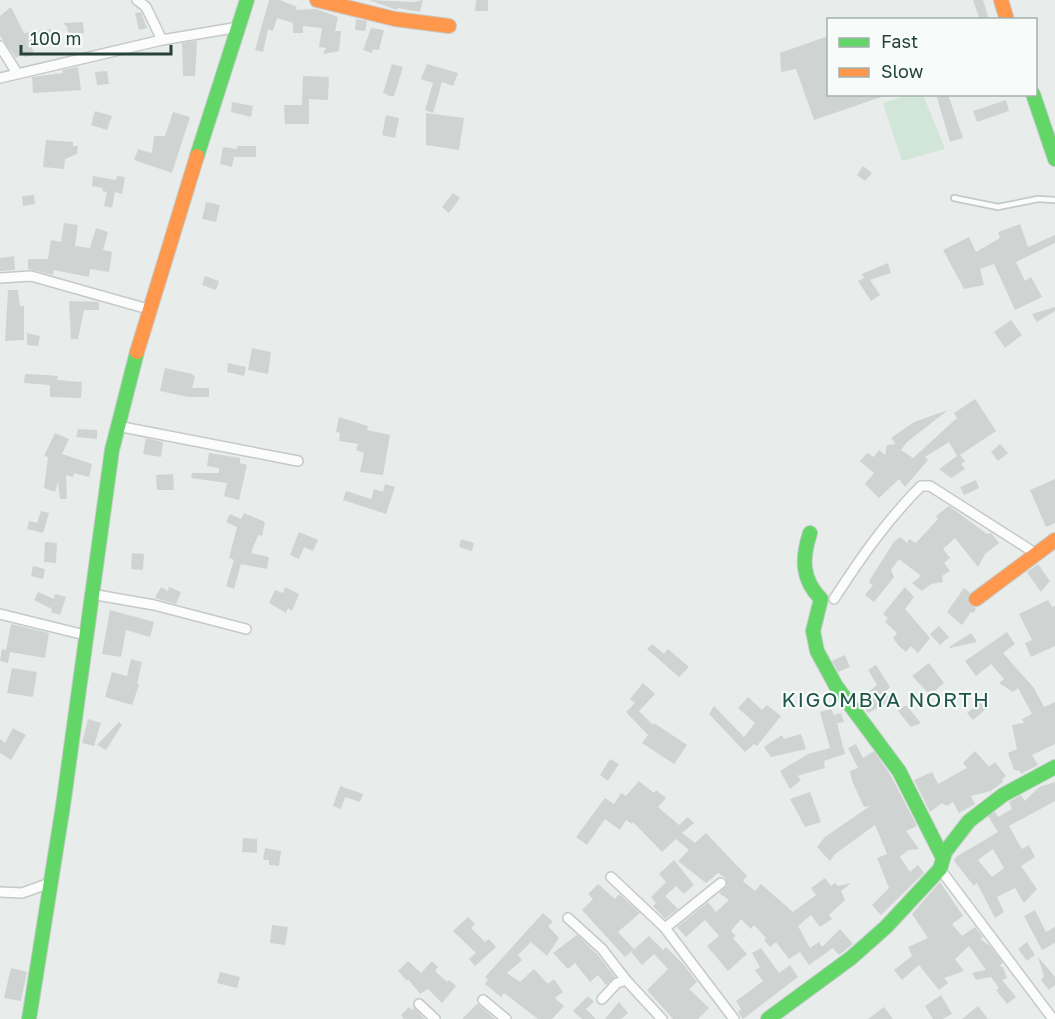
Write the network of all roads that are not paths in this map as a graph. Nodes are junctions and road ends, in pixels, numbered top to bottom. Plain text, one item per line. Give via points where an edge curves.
1 (137, 0) edge
2 (248, 0) edge
3 (317, 0) edge
4 (1001, 0) edge
5 (1006, 18) edge
6 (449, 26) dead end
7 (239, 27) junction
8 (162, 40) junction
9 (0, 46) edge
10 (17, 73) junction
11 (0, 78) edge
12 (1034, 96) edge
13 (1055, 159) edge
14 (954, 198) dead end
15 (1055, 200) edge
16 (0, 278) edge
17 (148, 309) junction
18 (117, 426) junction
19 (298, 461) dead end
20 (810, 533) dead end
21 (1055, 540) edge
22 (1035, 553) junction
23 (91, 594) junction
24 (976, 599) dead end
25 (834, 600) dead end
26 (0, 614) edge
27 (246, 629) dead end
28 (84, 634) junction
29 (1055, 767) edge
30 (941, 863) junction
31 (610, 877) dead end
32 (50, 883) junction
33 (721, 883) dead end
34 (0, 892) edge
35 (568, 918) dead end
36 (665, 928) junction
37 (626, 980) junction
38 (602, 999) dead end
39 (483, 1000) dead end
40 (419, 1004) dead end
41 (1053, 1016) edge
42 (29, 1019) edge
43 (435, 1019) edge
44 (506, 1019) edge
45 (662, 1019) edge
46 (734, 1019) edge
47 (768, 1019) edge

1 - 8 street via 146,7
2 - 7 main road
3 - 6 main road via 395,19
4 - 5 main road
7 - 8 street
7 - 17 main road
8 - 10 street
9 - 10 street
10 - 11 street
12 - 13 main road
14 - 15 lane via 998,207 1038,199
16 - 17 street via 31,276
17 - 18 main road
18 - 19 street
18 - 23 main road
20 - 30 main road via 802,569 821,599 813,619 813,639 821,661 897,768
21 - 22 main road
22 - 24 main road
22 - 25 street via 930,486 921,486 894,513
23 - 27 street via 154,605
23 - 28 main road
26 - 28 street
28 - 32 main road via 68,775
29 - 30 main road via 997,797 951,840
30 - 41 street
30 - 47 main road via 851,958
31 - 36 street
32 - 34 street via 22,893
32 - 42 main road
33 - 36 street
35 - 37 street via 602,949
36 - 46 street
37 - 38 street via 617,983
37 - 45 street
39 - 44 street
40 - 43 street

